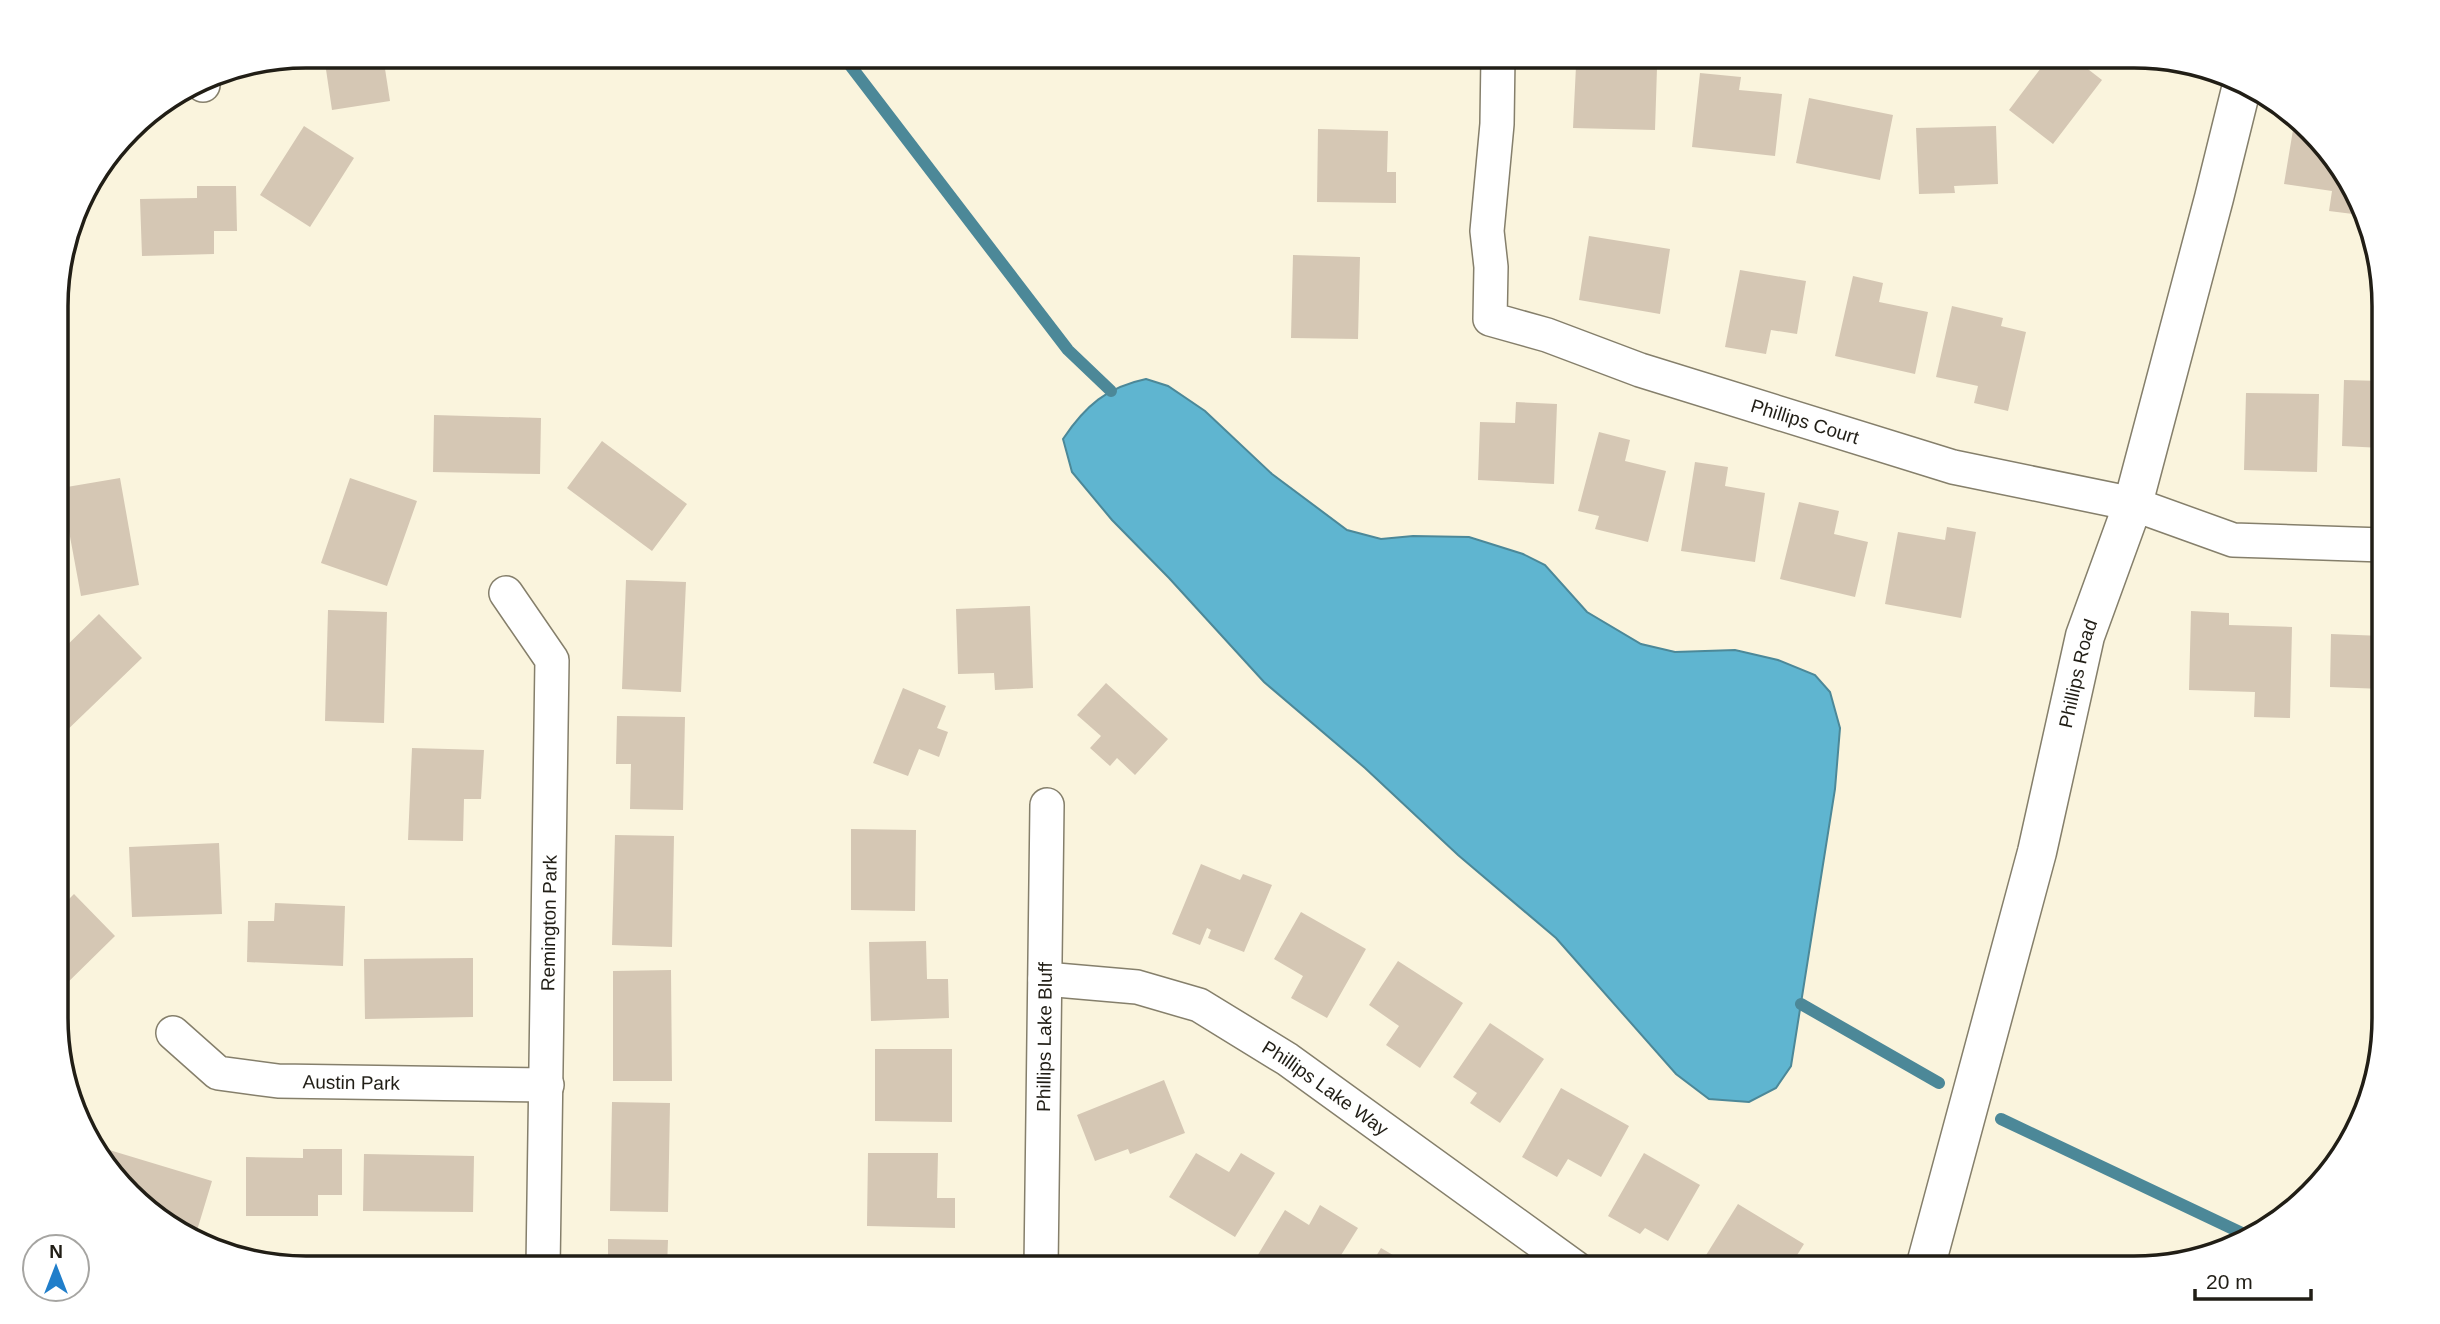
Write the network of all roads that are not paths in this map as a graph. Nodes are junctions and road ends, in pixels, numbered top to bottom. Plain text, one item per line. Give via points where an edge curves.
1 (1498, 68) edge
2 (2240, 93) edge
3 (2133, 504) junction
4 (2372, 545) edge
5 (506, 593) dead end
6 (1047, 804) dead end
7 (1045, 979) junction
8 (173, 1033) dead end
9 (547, 1085) junction
10 (1558, 1255) edge
11 (1929, 1255) edge
12 (543, 1256) edge
13 (1041, 1256) edge

1 - 3 street, Phillips Court via 1487,231 1492,267 1490,319 1953,467
2 - 3 street, Phillips Road
3 - 4 street, Phillips Court via 2233,540
3 - 11 street, Phillips Road via 2085,636 2037,852
5 - 9 street, Remington Park via 552,660
6 - 7 street, Phillips Lake Bluff
7 - 10 street, Phillips Lake Way via 1137,987 1199,1005 1287,1059
7 - 13 street, Phillips Lake Bluff
8 - 9 street, Austin Park via 218,1073 278,1080
9 - 12 street, Remington Park

